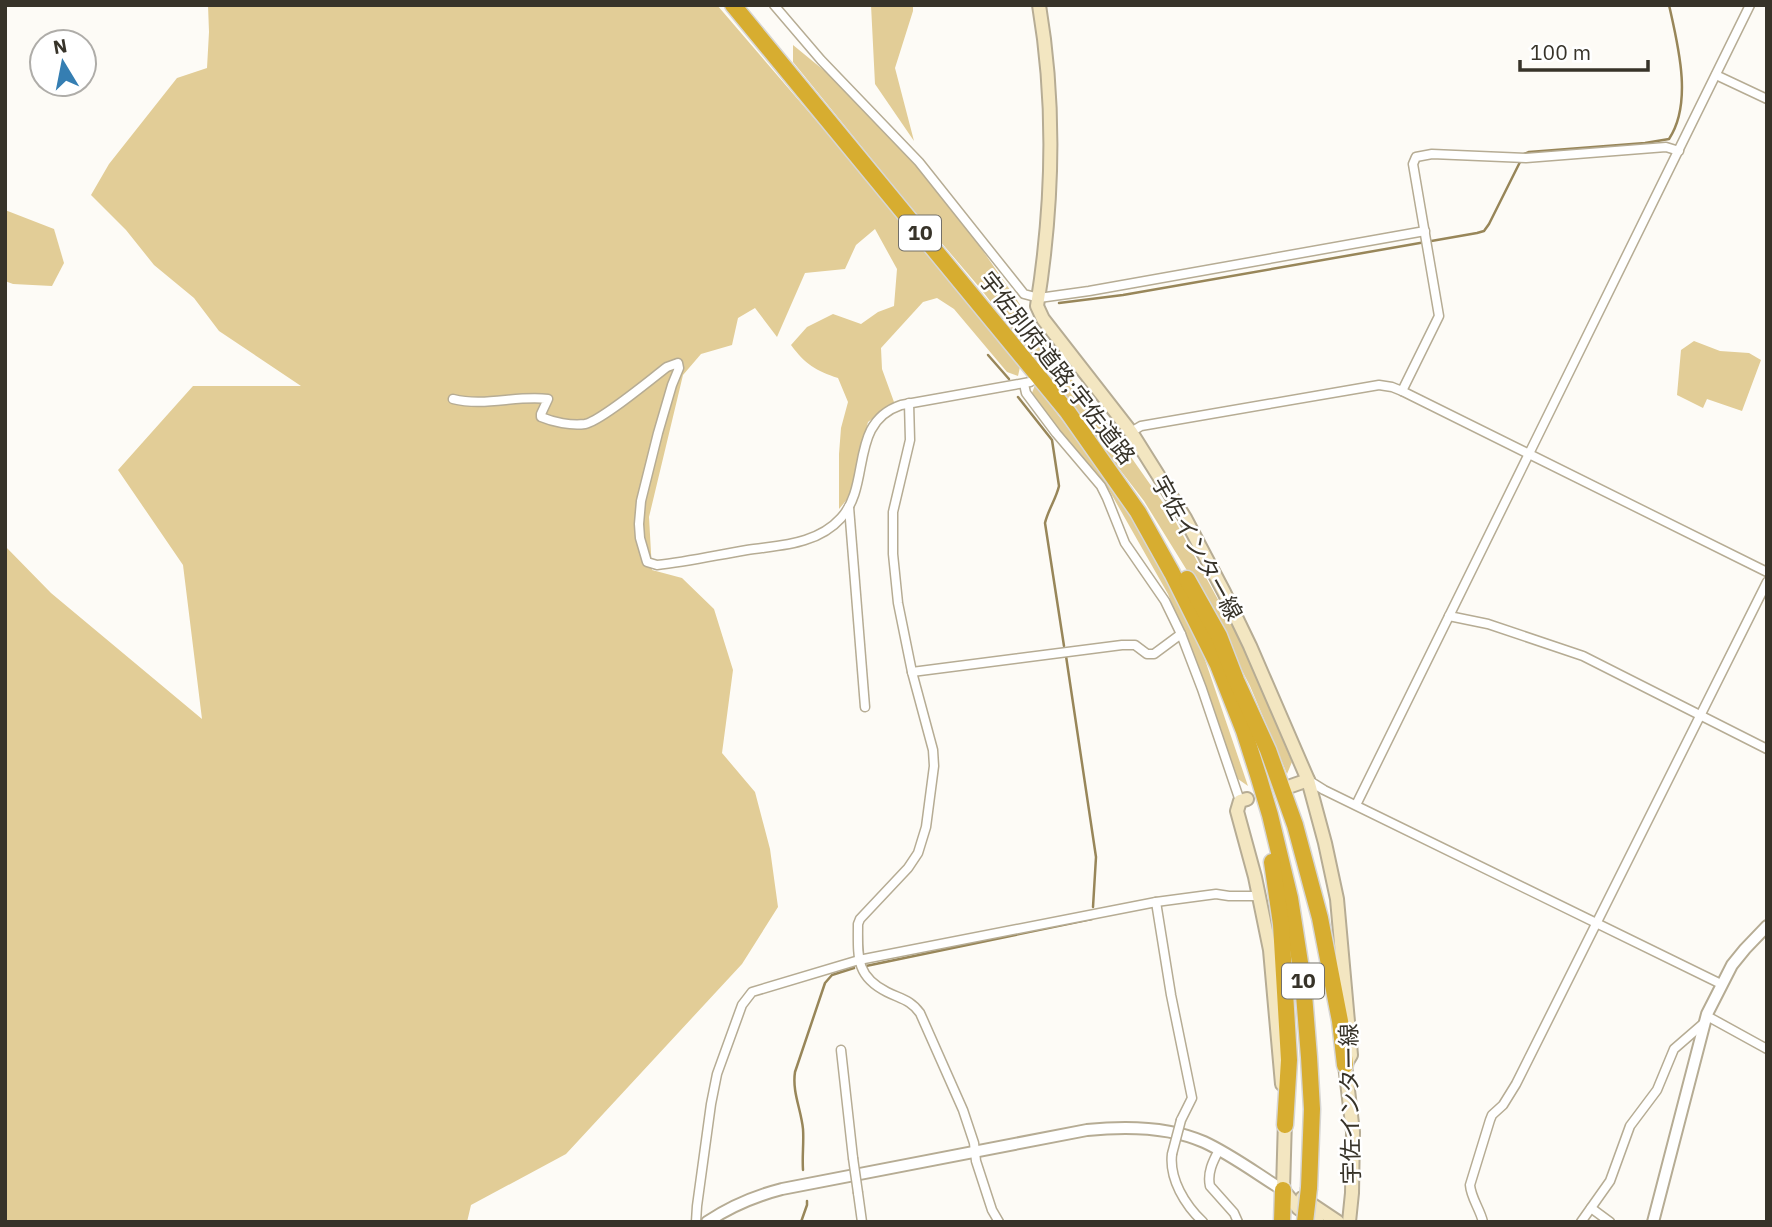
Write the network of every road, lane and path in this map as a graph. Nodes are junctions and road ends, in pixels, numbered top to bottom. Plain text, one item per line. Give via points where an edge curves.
1 (733, 5) edge
2 (774, 5) edge
3 (1039, 5) edge
4 (1750, 5) edge
5 (1716, 75) junction
6 (1767, 99) edge
7 (1679, 151) junction
8 (1425, 231) junction
9 (1038, 298) junction
10 (1069, 351) junction
11 (1058, 360) tunnel mouth
12 (1402, 391) junction
13 (453, 399) dead end
14 (909, 403) junction
15 (1130, 432) junction
16 (1529, 454) junction
17 (1104, 463) junction
18 (849, 507) junction
19 (1767, 572) edge
20 (1767, 582) edge
21 (1449, 616) junction
22 (1181, 634) junction
23 (912, 672) junction
24 (865, 708) dead end
25 (1700, 715) junction
26 (1767, 749) edge
27 (1259, 778) junction
28 (1308, 780) junction
29 (1291, 786) dead end
30 (1244, 800) joint
31 (1356, 805) junction
32 (1258, 896) junction
33 (1156, 902) junction
34 (1596, 922) junction
35 (1767, 926) edge
36 (859, 960) junction
37 (1721, 984) junction
38 (1705, 1019) junction
39 (1767, 1049) edge
40 (841, 1050) dead end
41 (1345, 1065) junction
42 (1285, 1125) junction
43 (1219, 1150) junction
44 (975, 1152) junction
45 (1283, 1190) junction
46 (1591, 1209) junction
47 (696, 1222) edge
48 (708, 1222) edge
49 (862, 1222) edge
50 (999, 1222) edge
51 (1203, 1222) edge
52 (1238, 1222) edge
53 (1282, 1222) edge
54 (1305, 1222) edge
55 (1318, 1222) edge
56 (1338, 1222) edge
57 (1349, 1222) edge
58 (1483, 1222) edge
59 (1581, 1222) edge
60 (1610, 1222) edge
61 (1653, 1222) edge

1 - 17 highway, 宇佐別府道路;宇佐道路 / 10 via 1067,411
2 - 9 street via 919,162 1024,294
3 - 9 main road, 宇佐インター線 via 1051,101 1051,158
4 - 5 street
5 - 6 street
5 - 7 street
7 - 8 street via 1666,147 1526,158 1419,155 1413,162
7 - 16 street
8 - 9 street
8 - 12 street via 1439,316
9 - 10 main road, 宇佐インター線 via 1043,319
10 - 11 street
10 - 15 main road, 宇佐インター線
12 - 15 street via 1380,385 1141,426
12 - 16 street
13 - 18 street via 467,403 548,399 541,417 586,424 678,363 641,501 640,538 647,562 657,565 803,541 832,526
14 - 18 street via 884,414 872,428
14 - 22 street via 1027,383 1026,393 1101,486 1125,543 1165,601
14 - 23 street via 910,440 895,495 892,529 895,584
15 - 28 main road, 宇佐インター線 via 1185,518 1224,592
16 - 19 street
16 - 21 street
17 - 27 highway, 宇佐別府道路;宇佐道路 / 10 via 1161,552 1218,665
17 - 41 highway via 1125,486 1186,578 1219,636 1268,750 1313,886
18 - 24 street
20 - 25 street
21 - 25 street via 1583,656
21 - 31 street
22 - 23 street via 1154,654 1135,645 1122,645
22 - 30 street
23 - 36 street via 933,750 926,827 908,868 860,919
25 - 26 street
25 - 34 street
27 - 42 highway via 1258,801 1273,869 1283,958 1289,1060
27 - 54 highway, 宇佐別府道路;宇佐道路 / 10, bridge via 1290,898 1303,982 1312,1109
28 - 29 main road
28 - 31 street
28 - 41 main road, 宇佐インター線 via 1336,899 1352,1055
30 - 32 main road via 1237,811
31 - 34 street
32 - 33 street via 1216,894
32 - 42 main road via 1270,950
33 - 36 street
33 - 51 street, bridge via 1192,1098 1171,1161 1190,1209
34 - 37 street
34 - 58 street via 1516,1084 1490,1120 1470,1185
35 - 37 street
36 - 44 street via 870,981 911,1003 920,1013 964,1110
36 - 47 street via 752,992 744,1000 717,1074
37 - 38 street
38 - 39 street
38 - 46 street via 1674,1049 1660,1086 1633,1120 1610,1181
38 - 61 street
40 - 49 street, bridge
41 - 57 main road, 宇佐インター線 via 1353,1132
42 - 45 main road
43 - 44 street via 1181,1135 1125,1128 1087,1130
43 - 45 street
43 - 52 street via 1210,1169 1210,1186
44 - 48 street via 782,1189 750,1198
44 - 50 street
45 - 53 highway
45 - 55 main road via 1297,1208
45 - 56 main road, 宇佐インター線
46 - 59 street
46 - 60 street

